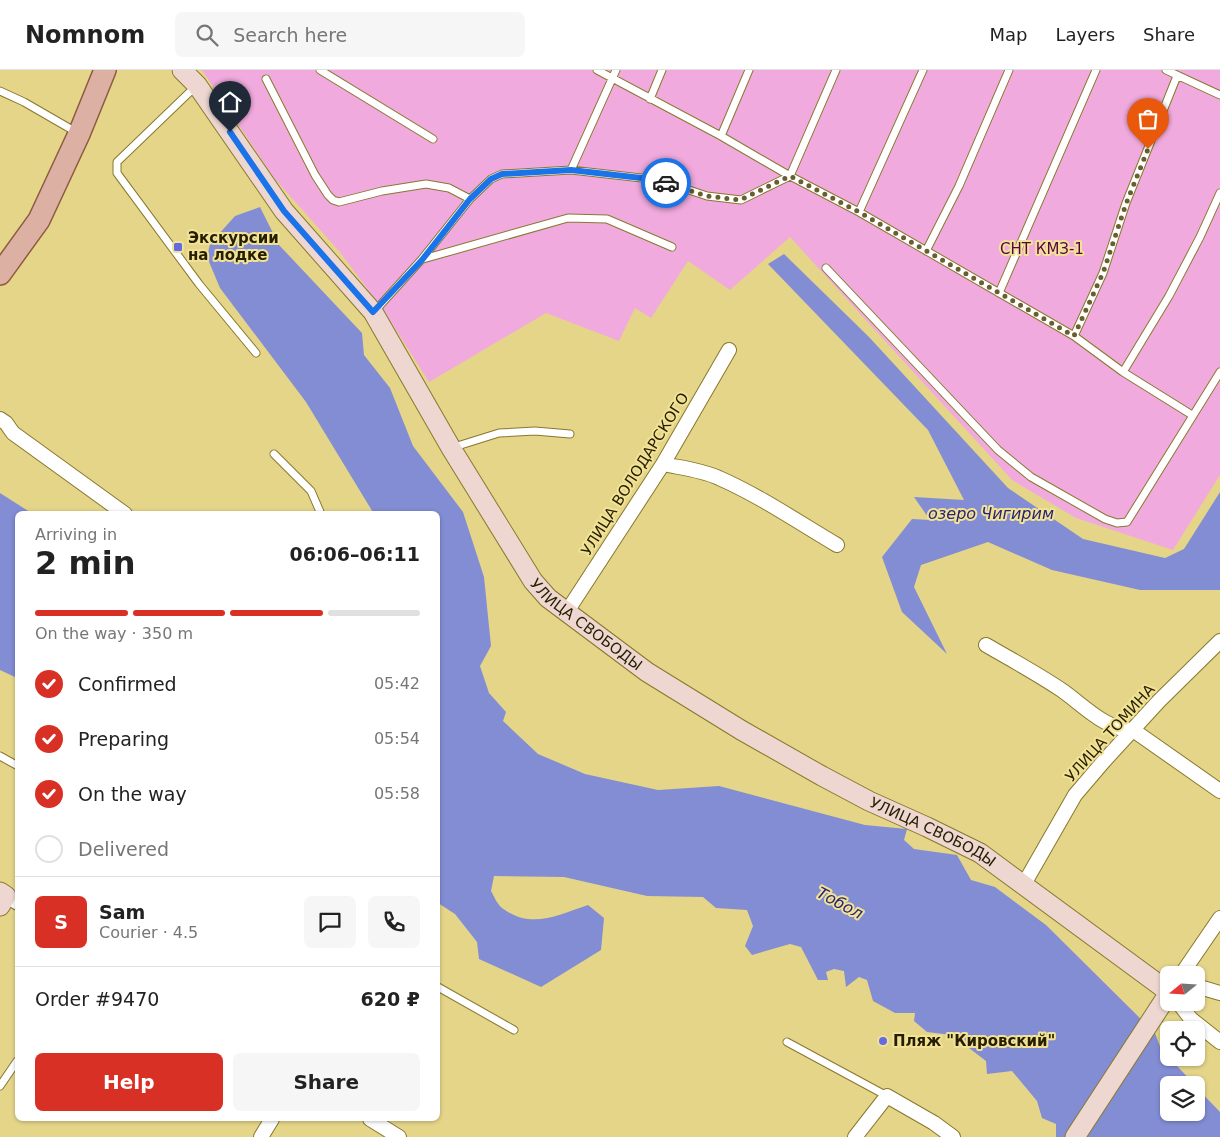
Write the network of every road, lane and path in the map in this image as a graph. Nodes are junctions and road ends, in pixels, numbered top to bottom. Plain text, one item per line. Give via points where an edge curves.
1 (105, 70) edge
2 (182, 70) edge
3 (320, 70) edge
4 (597, 70) edge
5 (616, 70) edge
6 (662, 70) edge
7 (749, 70) edge
8 (836, 70) edge
9 (923, 70) edge
10 (1009, 70) edge
11 (1096, 70) edge
12 (1166, 70) edge
13 (1177, 76) junction
14 (266, 79) dead end
15 (612, 79) junction
16 (197, 85) junction
17 (0, 91) edge
18 (1220, 95) edge
19 (650, 99) junction
20 (79, 134) junction
21 (721, 136) junction
22 (433, 139) dead end
23 (571, 170) junction
24 (790, 176) junction
25 (1220, 193) edge
26 (470, 199) junction
27 (859, 212) junction
28 (672, 247) dead end
29 (926, 251) junction
30 (422, 260) junction
31 (826, 268) dead end
32 (0, 274) edge
33 (999, 293) junction
34 (373, 312) junction
35 (1074, 336) junction
36 (729, 350) dead end
37 (256, 353) dead end
38 (1123, 372) junction
39 (1220, 372) edge
40 (1192, 415) junction
41 (0, 419) edge
42 (570, 434) dead end
43 (451, 448) junction
44 (274, 454) dead end
45 (663, 464) junction
46 (121, 511) edge
47 (320, 511) edge
48 (837, 545) dead end
49 (566, 613) junction
50 (1220, 641) edge
51 (986, 645) dead end
52 (1133, 730) junction
53 (0, 756) edge
54 (15, 764) edge
55 (1220, 791) edge
56 (1024, 884) junction
57 (1220, 918) edge
58 (1187, 966) edge
59 (440, 988) edge
60 (1205, 989) edge
61 (1160, 991) edge
62 (1220, 993) edge
63 (1160, 1011) edge
64 (1182, 1011) edge
65 (514, 1030) dead end
66 (787, 1042) dead end
67 (1220, 1042) edge
68 (15, 1064) edge
69 (0, 1086) edge
70 (887, 1096) junction
71 (271, 1121) edge
72 (373, 1121) edge
73 (391, 1135) edge
74 (261, 1137) edge
75 (855, 1137) edge
76 (953, 1137) edge
77 (1076, 1137) edge

1 - 20 main road
2 - 16 street, УЛИЦА СВОБОДЫ
3 - 22 lane
4 - 15 lane
5 - 15 lane
6 - 19 lane
7 - 21 lane
8 - 24 lane
9 - 27 lane
10 - 29 lane via 959,186
11 - 33 lane
12 - 13 lane
13 - 18 lane
13 - 35 lane via 1126,204 1103,273
14 - 26 lane via 315,174 333,200 339,202 426,184 449,188
15 - 19 lane
15 - 23 lane
16 - 34 street, УЛИЦА СВОБОДЫ via 284,211
16 - 37 lane via 117,162 117,173 199,284
17 - 20 lane
19 - 21 lane
20 - 32 main road via 39,220
21 - 24 lane
23 - 24 lane via 659,180 707,196 740,200
23 - 26 lane via 502,174 491,179
24 - 27 lane
25 - 38 lane via 1169,296
26 - 30 lane
27 - 29 lane
28 - 30 lane via 607,219 568,218
29 - 33 lane
30 - 34 lane
31 - 40 lane via 998,450 1030,477 1105,519 1127,522
33 - 35 lane
34 - 43 street, УЛИЦА СВОБОДЫ
35 - 38 lane
36 - 45 street, УЛИЦА ВОЛОДАРСКОГО
38 - 40 lane
39 - 40 lane
41 - 46 street via 13,433
42 - 43 lane via 535,431 499,433
43 - 49 street, УЛИЦА СВОБОДЫ via 533,581
44 - 47 lane via 311,491
45 - 48 street via 718,477
45 - 49 street, УЛИЦА ВОЛОДАРСКОГО
49 - 56 street, УЛИЦА СВОБОДЫ via 647,672 741,730 868,801 980,853
50 - 52 street, УЛИЦА ТОМИНА
51 - 52 street via 1064,692 1102,721
52 - 55 street
52 - 56 street, УЛИЦА ТОМИНА via 1076,795
53 - 54 lane
56 - 61 street, УЛИЦА СВОБОДЫ
57 - 58 street
59 - 65 lane
60 - 62 street
63 - 77 street
64 - 67 street
66 - 70 lane
68 - 69 lane
70 - 75 street
70 - 76 street via 934,1122
71 - 74 street
72 - 73 street

